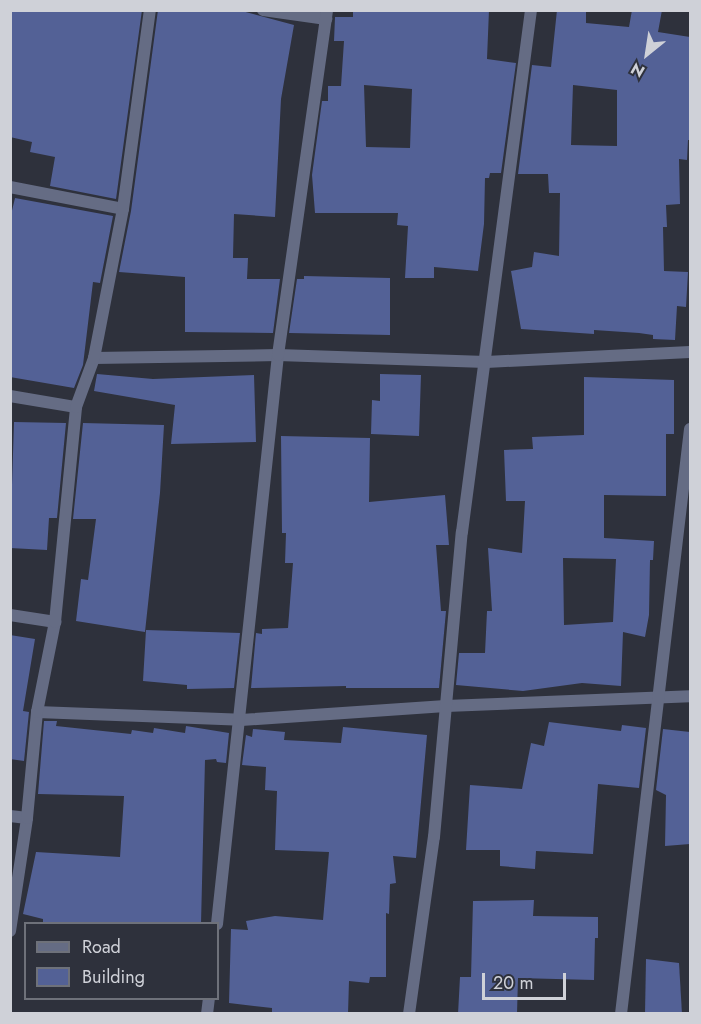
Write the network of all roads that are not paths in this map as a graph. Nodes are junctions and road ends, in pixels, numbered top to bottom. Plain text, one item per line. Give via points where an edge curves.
1 (150, 10) edge
2 (263, 10) edge
3 (531, 10) edge
4 (327, 15) edge
5 (10, 187) edge
6 (123, 209) junction
7 (690, 352) edge
8 (278, 355) junction
9 (94, 358) junction
10 (486, 362) junction
11 (10, 396) edge
12 (76, 407) junction
13 (690, 429) edge
14 (10, 615) edge
15 (55, 622) junction
16 (658, 696) junction
17 (690, 696) edge
18 (446, 706) junction
19 (37, 712) junction
20 (241, 720) junction
21 (10, 816) edge
22 (27, 818) junction
23 (217, 922) edge
24 (10, 931) edge
25 (409, 1014) edge
26 (621, 1014) edge

1 - 6 street
2 - 4 street
3 - 10 street
4 - 8 street
5 - 6 street
6 - 9 street
7 - 10 street
8 - 9 street
8 - 10 street
8 - 20 street
9 - 12 street
10 - 18 street via 462,532
11 - 12 street
12 - 15 street
13 - 16 street
14 - 15 street
15 - 19 street
16 - 17 street
16 - 18 street
16 - 26 street
18 - 20 street
18 - 25 street via 434,837
19 - 20 street
19 - 22 street
20 - 23 street
21 - 22 street
22 - 24 street

